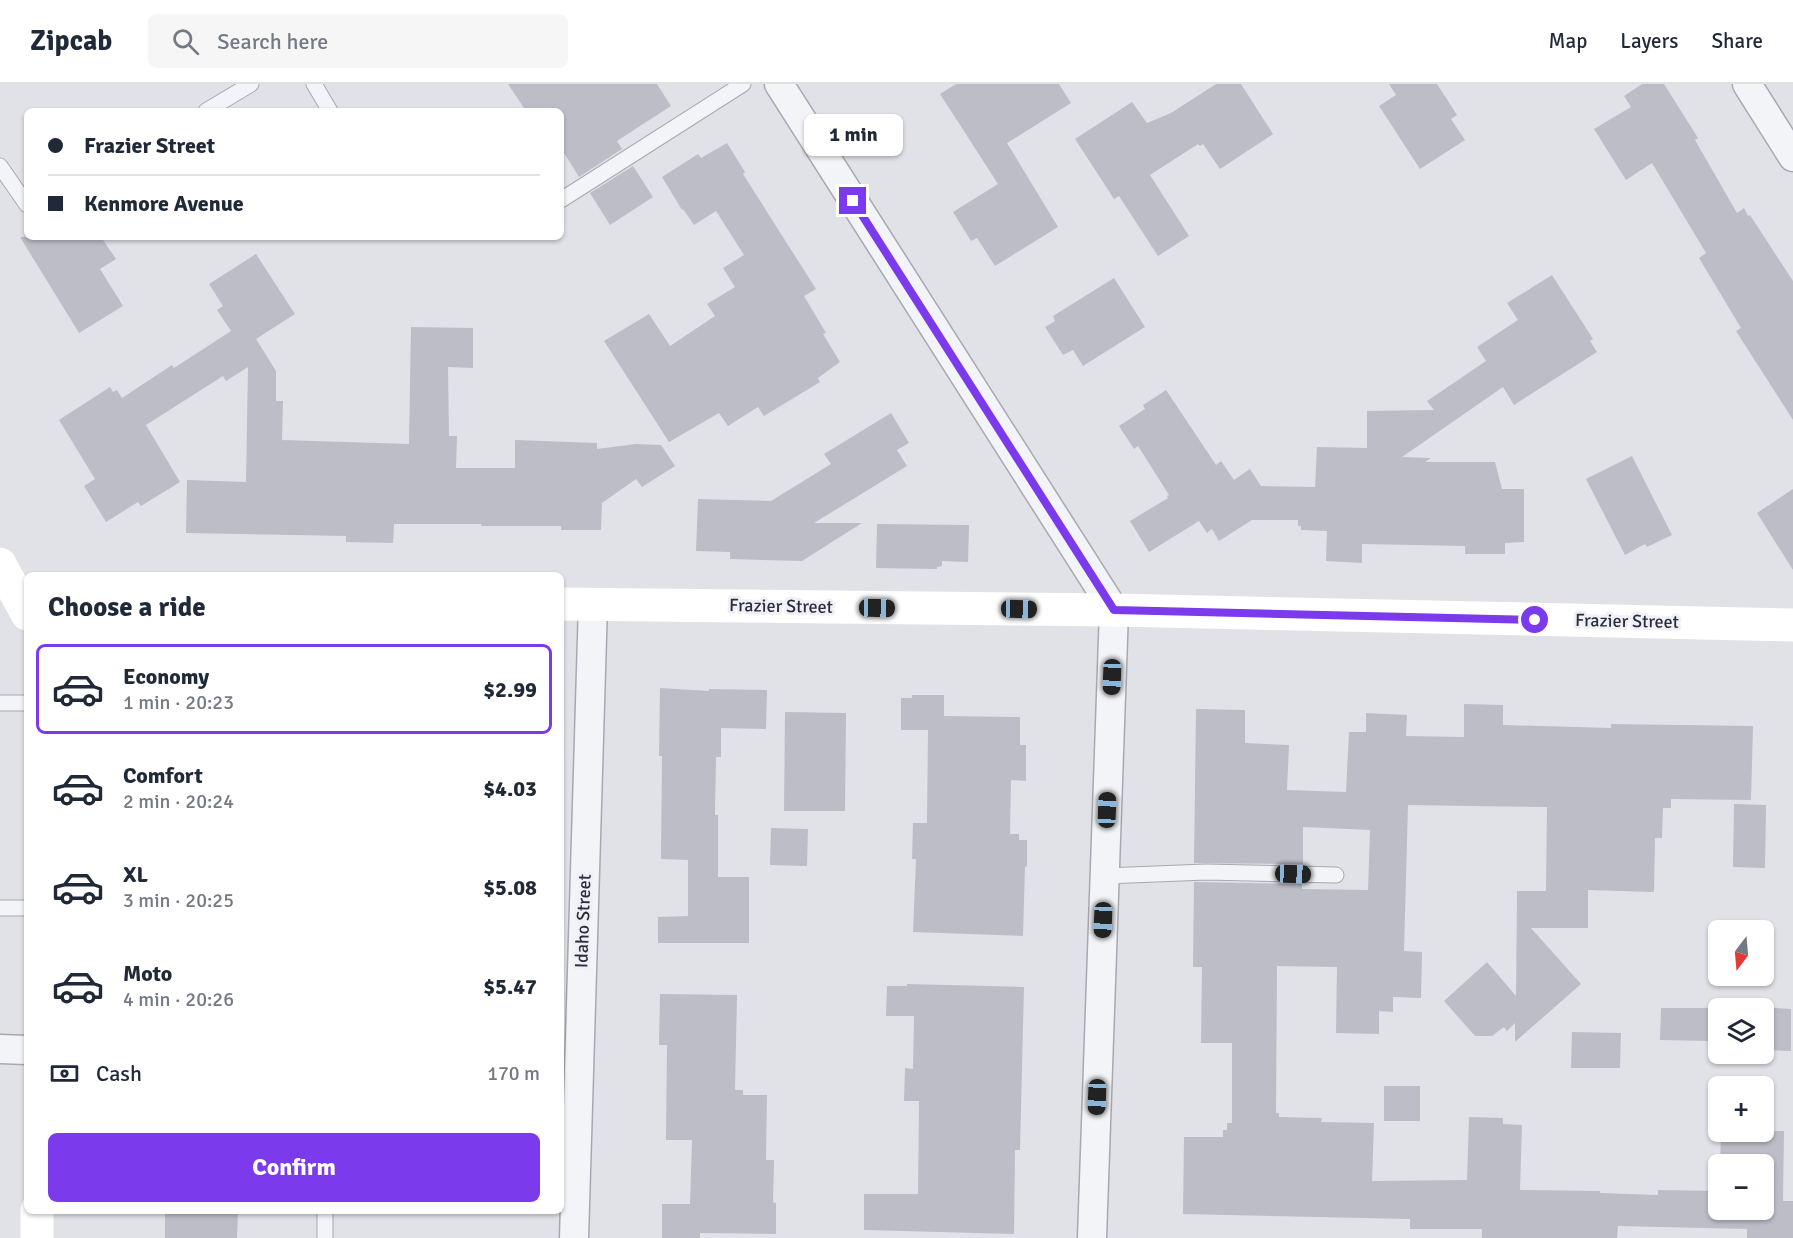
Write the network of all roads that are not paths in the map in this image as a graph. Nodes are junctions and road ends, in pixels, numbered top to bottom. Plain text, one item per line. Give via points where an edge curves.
1 (251, 84) edge
2 (314, 84) edge
3 (743, 84) edge
4 (778, 84) edge
5 (1747, 84) edge
6 (211, 108) edge
7 (328, 108) edge
8 (1789, 143) edge
9 (0, 166) edge
10 (564, 198) edge
11 (24, 201) edge
12 (0, 564) edge
13 (564, 604) edge
14 (593, 604) junction
15 (24, 608) edge
16 (1114, 610) junction
17 (1793, 625) edge
18 (0, 703) edge
19 (24, 703) edge
20 (1336, 875) dead end
21 (1104, 876) junction
22 (0, 908) edge
23 (24, 908) edge
24 (0, 1049) edge
25 (24, 1050) edge
26 (37, 1214) edge
27 (326, 1214) edge
28 (37, 1238) edge
29 (325, 1238) edge
30 (573, 1238) edge
31 (1092, 1238) edge

1 - 6 lane
2 - 7 lane
3 - 10 lane
4 - 16 street
5 - 8 street
9 - 11 lane
12 - 15 street
13 - 14 street, Frazier Street
14 - 16 street, Frazier Street
14 - 30 street, Idaho Street
16 - 17 street, Frazier Street
16 - 21 street
18 - 19 lane
20 - 21 lane via 1206,872
21 - 31 street
22 - 23 lane
24 - 25 street
26 - 28 street
27 - 29 lane

